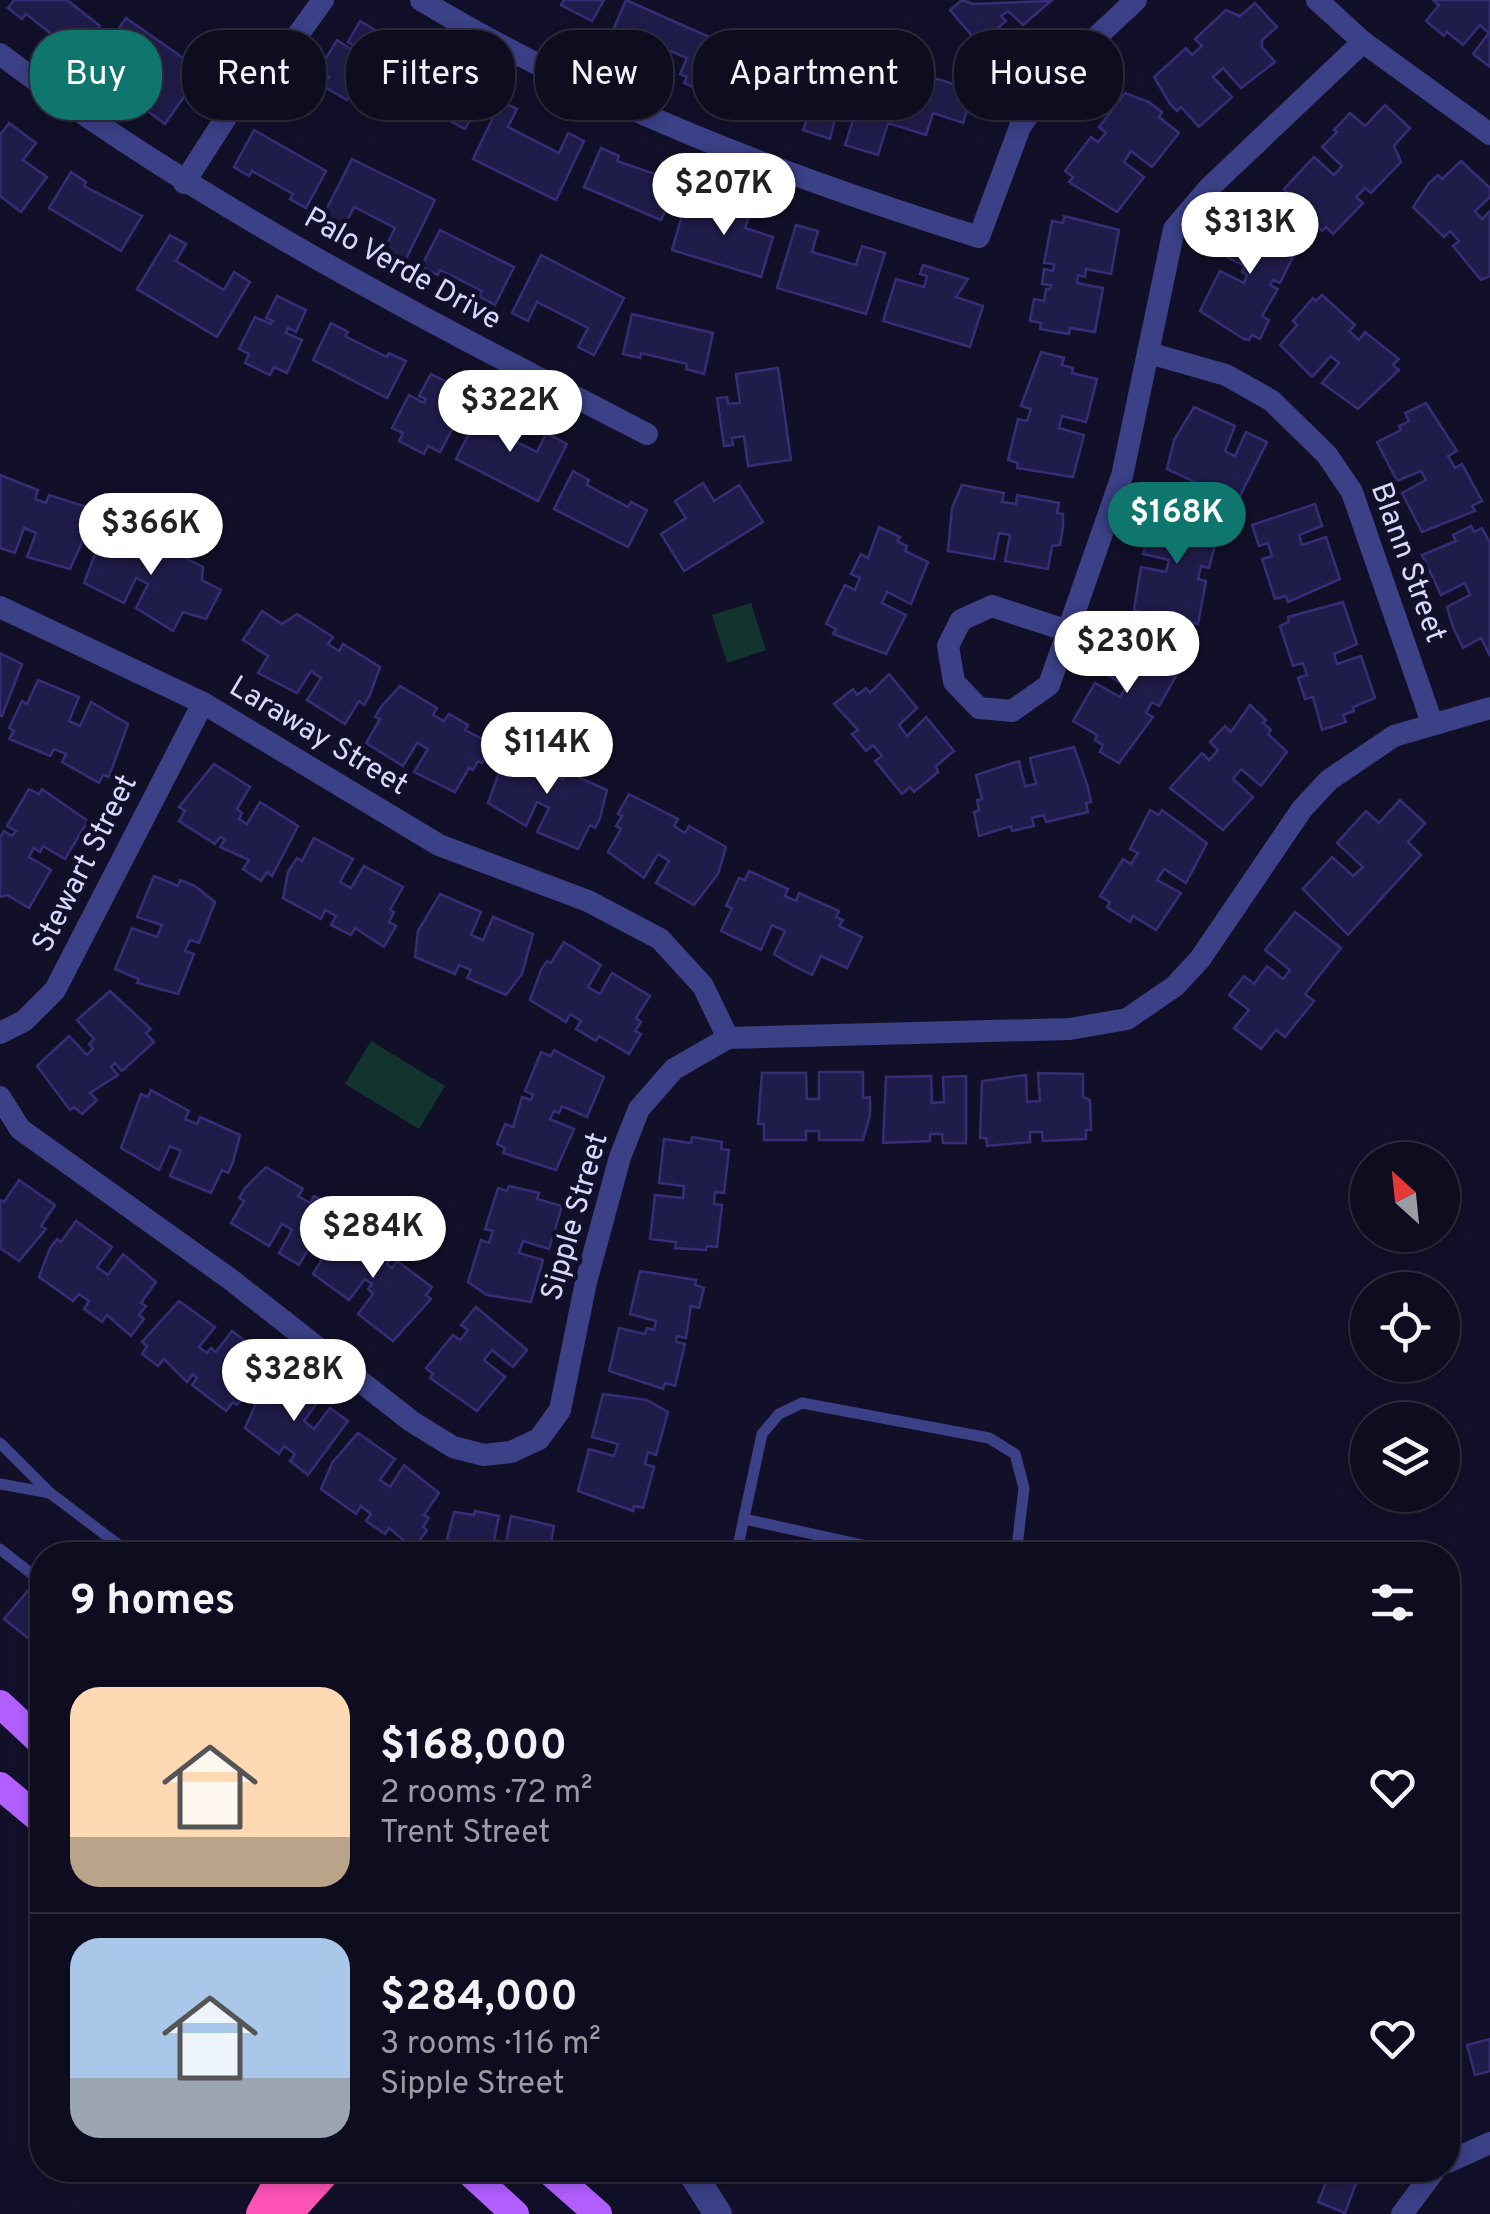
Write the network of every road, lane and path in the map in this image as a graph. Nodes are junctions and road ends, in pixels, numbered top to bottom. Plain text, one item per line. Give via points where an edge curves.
1 (323, 0) edge
2 (420, 0) edge
3 (1136, 0) edge
4 (1317, 0) edge
5 (1363, 42) junction
6 (0, 54) edge
7 (1490, 134) edge
8 (184, 183) junction
9 (1149, 353) junction
10 (646, 434) dead end
11 (0, 607) edge
12 (1068, 632) junction
13 (203, 703) junction
14 (1490, 708) edge
15 (1432, 723) junction
16 (0, 1033) edge
17 (728, 1038) junction
18 (0, 1097) edge
19 (0, 1442) edge
20 (0, 1484) edge
21 (50, 1492) junction
22 (744, 1519) junction
23 (115, 1542) edge
24 (739, 1542) edge
25 (849, 1542) edge
26 (1018, 1542) edge
27 (0, 1549) edge
28 (30, 1573) edge
29 (0, 1704) edge
30 (30, 1732) edge
31 (0, 1786) edge
32 (30, 1812) edge
33 (1490, 2143) edge
34 (1460, 2157) edge
35 (279, 2182) edge
36 (316, 2182) edge
37 (480, 2182) edge
38 (562, 2182) edge
39 (577, 2182) edge
40 (698, 2182) edge
41 (1426, 2182) edge
42 (595, 2211) edge
43 (262, 2214) edge
44 (286, 2214) edge
45 (515, 2214) edge
46 (718, 2214) edge
47 (1402, 2214) edge

1 - 8 street via 232,108
2 - 3 street via 696,140 979,237 1020,127 1056,75
4 - 5 street
5 - 7 street
5 - 9 street via 1174,229
6 - 8 street, Palo Verde Drive
8 - 10 street, Palo Verde Drive
9 - 12 street via 1122,476
9 - 15 street, Blann Street via 1226,375 1272,401 1327,455 1352,492
11 - 13 street, Laraway Street
12 - 12 street via 1048,684 1012,711 978,708 954,682 948,646 961,620 992,606
13 - 16 street, Stewart Street via 55,990 24,1021
13 - 17 street, Laraway Street via 439,845 588,901 660,939 703,986
14 - 15 street, Sipple Street
15 - 17 street, Sipple Street via 1394,736 1329,780 1200,959 1127,1019 1070,1029
17 - 18 street, Sipple Street via 674,1069 638,1109 586,1282 560,1410 538,1438 512,1452 484,1455 454,1447 411,1422 230,1279 20,1129
19 - 21 lane
20 - 21 lane
21 - 23 lane
22 - 24 lane
22 - 25 lane
22 - 26 lane via 762,1434 779,1414 813,1402 989,1438 1015,1454 1024,1488
27 - 28 lane
29 - 30 main road
31 - 32 main road
33 - 34 street
35 - 43 highway
36 - 44 highway
37 - 45 main road
38 - 42 main road
39 - 42 main road
40 - 46 street
41 - 47 street

